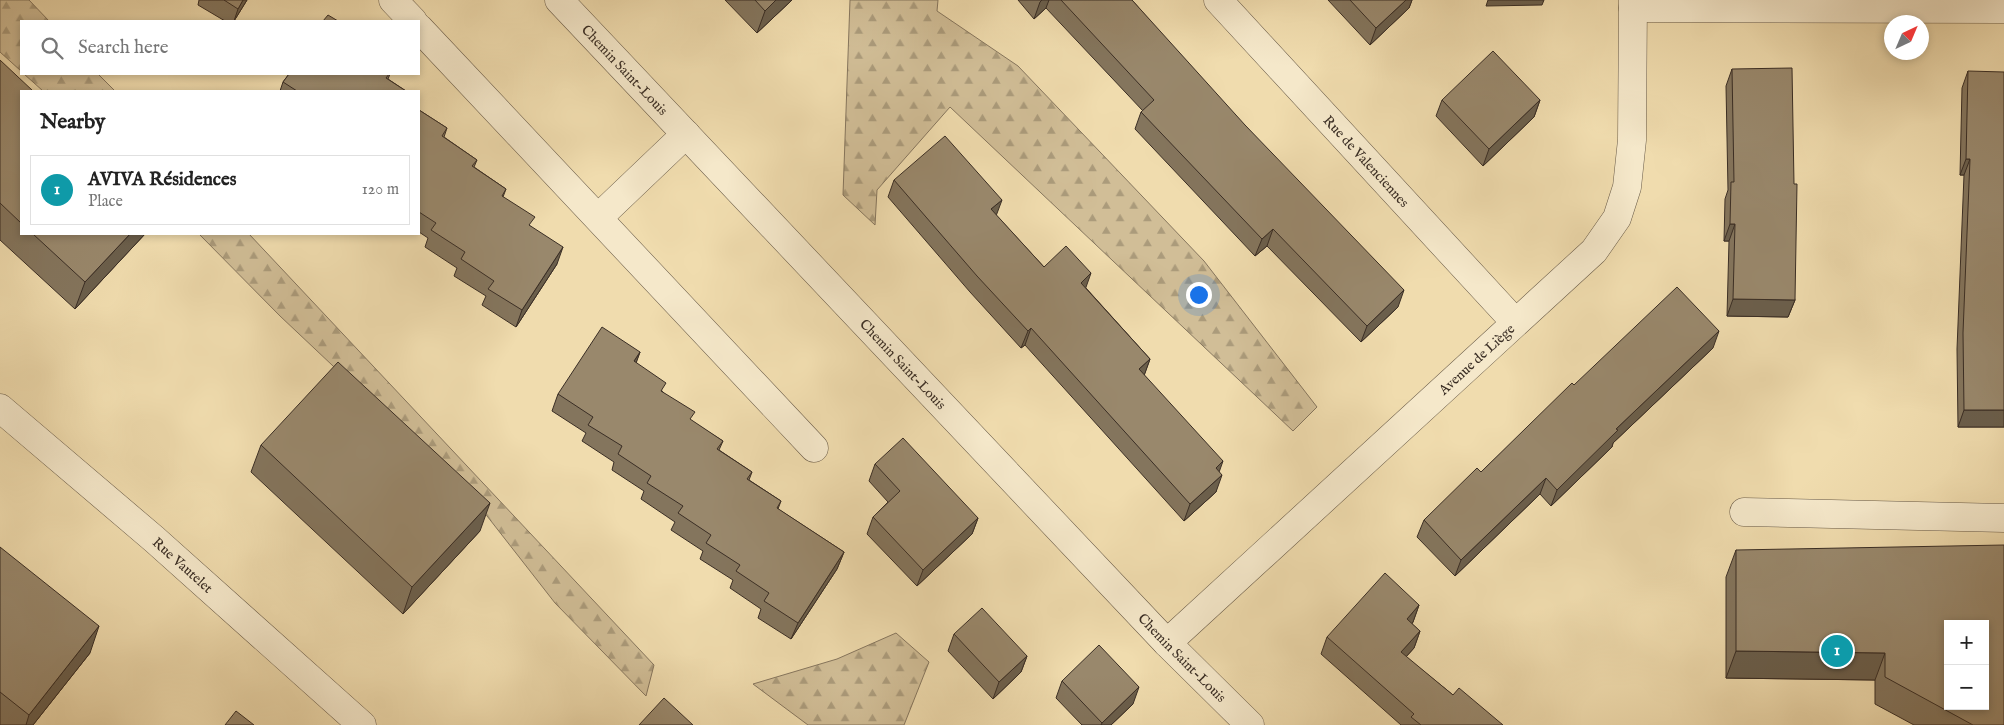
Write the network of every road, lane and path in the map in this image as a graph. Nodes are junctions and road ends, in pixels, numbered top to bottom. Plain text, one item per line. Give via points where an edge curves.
1 (392, 0) edge
2 (559, 0) edge
3 (1218, 0) edge
4 (1633, 4) edge
5 (2004, 9) edge
6 (412, 20) edge
7 (420, 29) edge
8 (686, 134) junction
9 (599, 217) junction
10 (1515, 322) junction
11 (0, 408) edge
12 (814, 448) dead end
13 (1744, 512) dead end
14 (2004, 518) edge
15 (1167, 643) junction
16 (362, 725) edge
17 (1250, 725) edge

1 - 6 street
2 - 8 street, Chemin Saint-Louis
3 - 10 street, Rue de Valenciennes
4 - 5 street
4 - 10 street, Avenue de Liège via 1632,140 1627,187 1617,218 1594,251
7 - 9 street
8 - 9 street
8 - 15 street, Chemin Saint-Louis
9 - 12 street
10 - 15 street, Avenue de Liège
11 - 16 street, Rue Vautelet via 154,539
13 - 14 street
15 - 17 street, Chemin Saint-Louis

